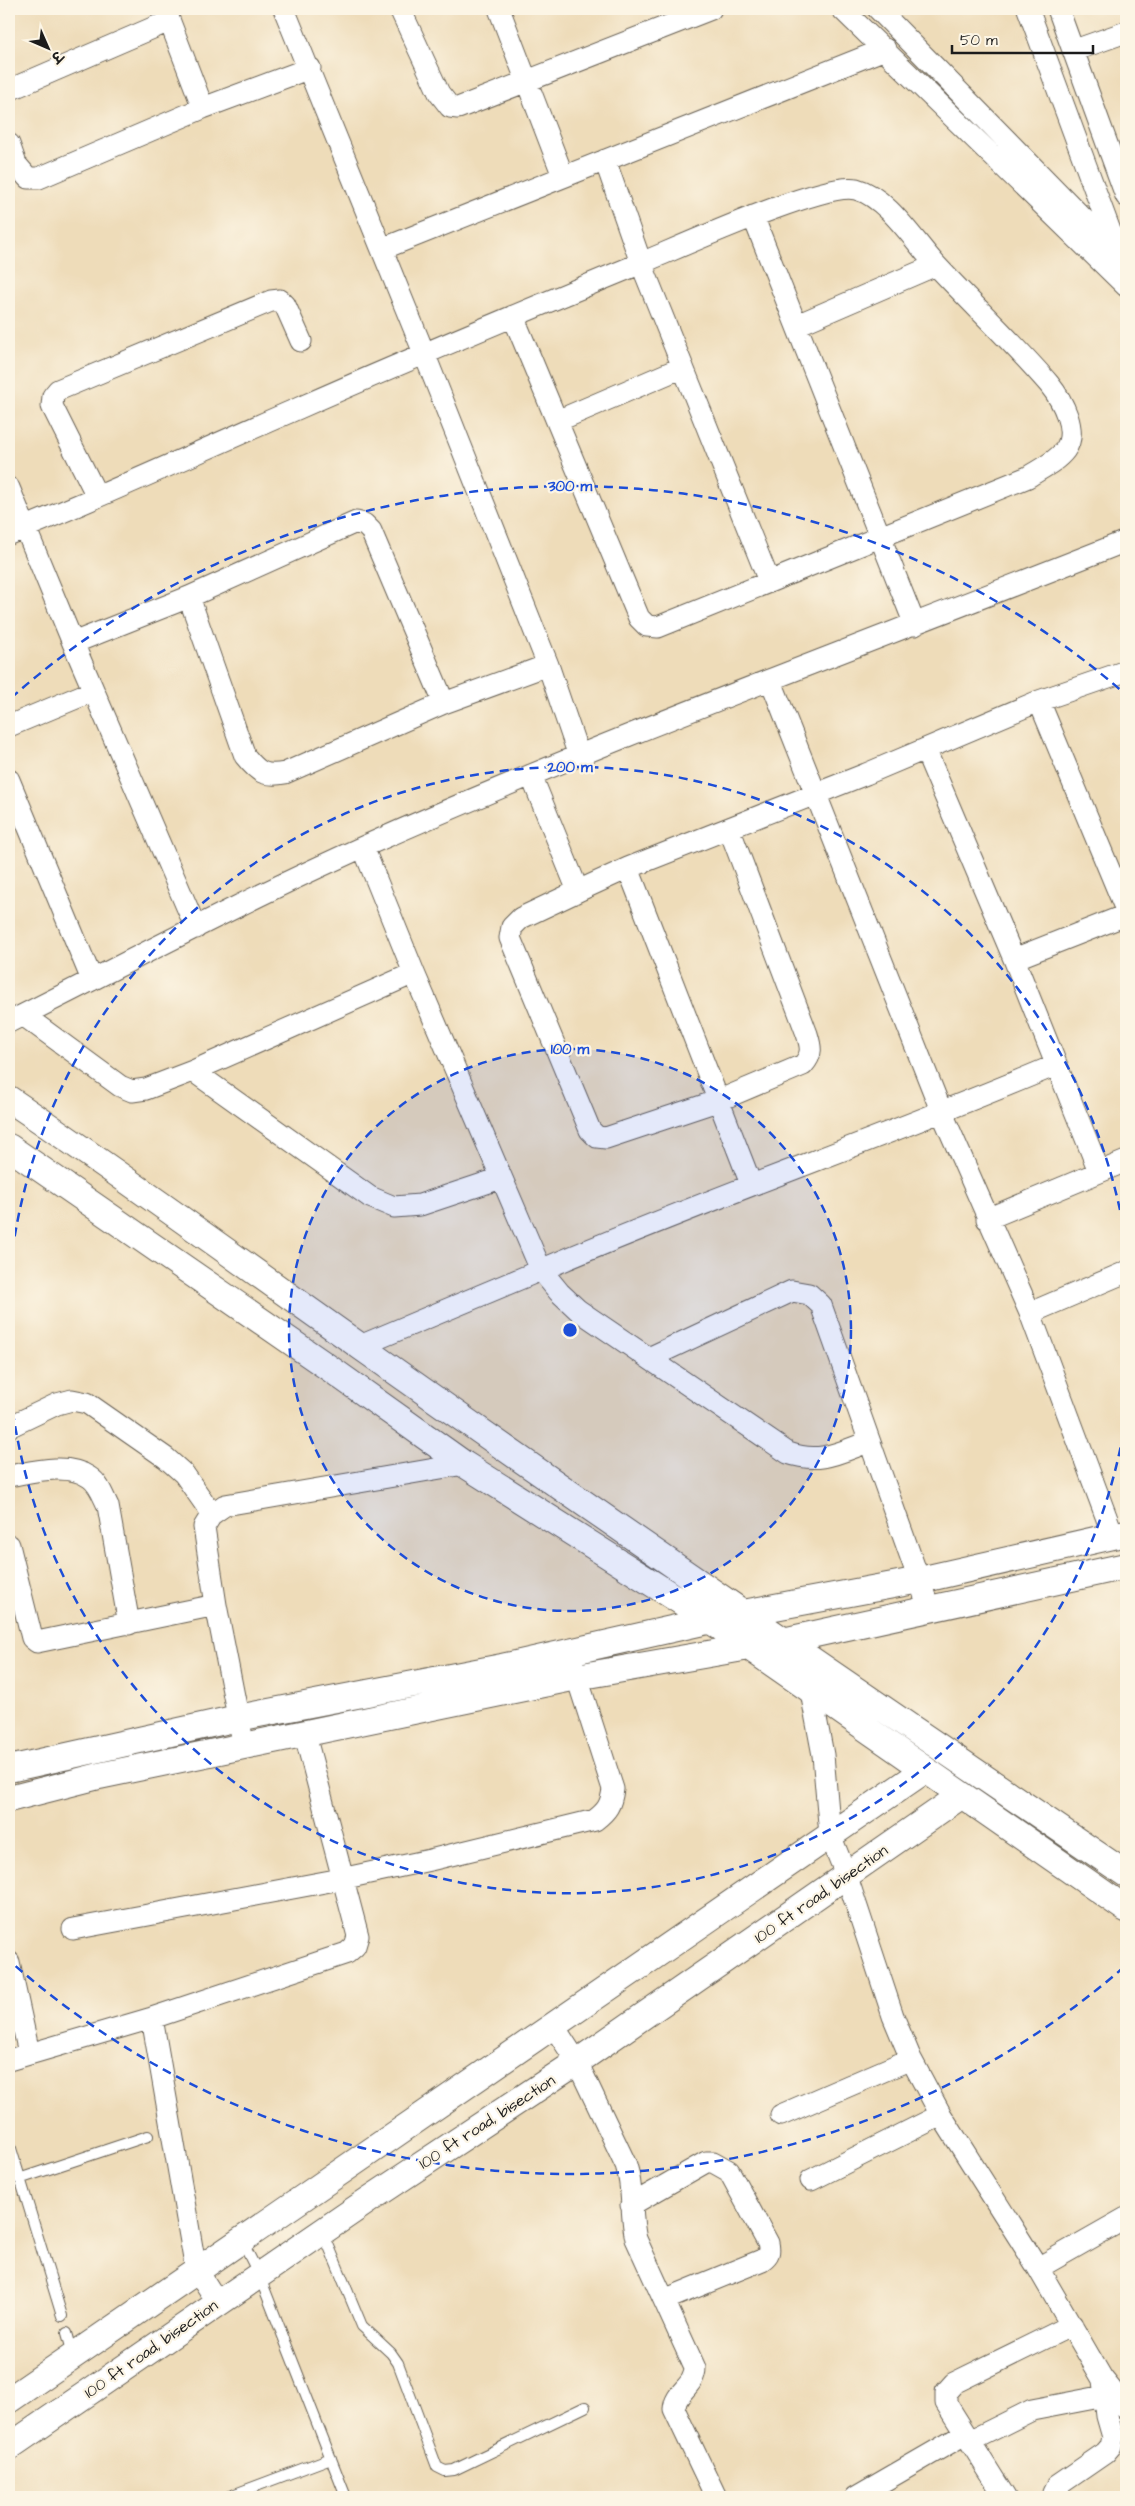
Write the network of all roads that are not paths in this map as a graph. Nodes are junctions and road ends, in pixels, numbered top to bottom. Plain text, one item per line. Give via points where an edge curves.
1 (284, 9) edge
2 (400, 9) edge
3 (500, 9) edge
4 (711, 9) edge
5 (1028, 9) edge
6 (1058, 9) edge
7 (885, 11) edge
8 (851, 12) edge
9 (167, 15) edge
10 (868, 32) junction
11 (1126, 32) edge
12 (885, 49) junction
13 (1075, 50) junction
14 (310, 68) junction
15 (526, 82) junction
16 (9, 90) edge
17 (203, 108) junction
18 (9, 144) edge
19 (1119, 151) edge
20 (605, 160) junction
21 (563, 176) junction
22 (1126, 196) edge
23 (753, 216) junction
24 (382, 249) junction
25 (1124, 261) edge
26 (641, 263) junction
27 (936, 265) junction
28 (1126, 286) edge
29 (513, 316) junction
30 (797, 325) junction
31 (300, 341) dead end
32 (424, 353) junction
33 (683, 367) junction
34 (557, 421) junction
35 (9, 488) edge
36 (97, 496) junction
37 (17, 531) edge
38 (880, 538) junction
39 (1126, 541) edge
40 (769, 581) junction
41 (189, 597) junction
42 (915, 625) junction
43 (73, 643) junction
44 (548, 665) junction
45 (1126, 671) edge
46 (771, 680) junction
47 (93, 691) junction
48 (1039, 701) junction
49 (444, 703) junction
50 (9, 726) edge
51 (925, 750) junction
52 (579, 756) junction
53 (531, 775) junction
54 (9, 780) edge
55 (815, 794) junction
56 (729, 828) junction
57 (363, 847) junction
58 (628, 868) junction
59 (578, 891) junction
60 (1126, 910) edge
61 (1126, 915) edge
62 (196, 928) junction
63 (1014, 958) junction
64 (414, 973) junction
65 (92, 980) junction
66 (16, 1019) edge
67 (1056, 1064) junction
68 (192, 1071) junction
69 (9, 1099) edge
70 (720, 1100) junction
71 (942, 1113) junction
72 (9, 1147) edge
73 (1126, 1161) edge
74 (1099, 1171) junction
75 (501, 1178) junction
76 (751, 1184) junction
77 (987, 1219) junction
78 (541, 1270) junction
79 (1126, 1272) edge
80 (1030, 1314) junction
81 (360, 1346) junction
82 (651, 1357) junction
83 (9, 1427) edge
84 (868, 1442) junction
85 (464, 1464) junction
86 (10, 1471) edge
87 (212, 1514) junction
88 (1120, 1534) edge
89 (9, 1545) edge
90 (1126, 1566) edge
91 (920, 1580) junction
92 (216, 1606) junction
93 (929, 1608) junction
94 (744, 1613) junction
95 (710, 1620) junction
96 (129, 1624) junction
97 (783, 1640) junction
98 (747, 1648) junction
99 (570, 1652) junction
100 (824, 1668) junction
101 (576, 1678) junction
102 (810, 1692) junction
103 (238, 1718) junction
104 (305, 1735) junction
105 (244, 1747) junction
106 (9, 1769) edge
107 (925, 1770) junction
108 (962, 1795) junction
109 (9, 1799) edge
110 (830, 1835) junction
111 (1126, 1874) edge
112 (847, 1877) junction
113 (341, 1879) junction
114 (1126, 1909) edge
115 (74, 1929) dead end
116 (9, 1962) edge
117 (152, 2018) junction
118 (553, 2025) junction
119 (29, 2053) junction
120 (911, 2059) junction
121 (9, 2060) edge
122 (578, 2062) junction
123 (781, 2115) dead end
124 (940, 2115) junction
125 (148, 2136) dead end
126 (9, 2142) edge
127 (19, 2179) junction
128 (810, 2180) dead end
129 (632, 2205) junction
130 (1126, 2218) edge
131 (323, 2232) junction
132 (241, 2240) junction
133 (1038, 2268) junction
134 (197, 2270) junction
135 (259, 2275) junction
136 (664, 2300) junction
137 (218, 2303) junction
138 (62, 2316) dead end
139 (1072, 2325) junction
140 (1104, 2387) junction
141 (9, 2400) edge
142 (585, 2407) dead end
143 (1126, 2408) edge
144 (968, 2438) junction
145 (9, 2447) edge
146 (331, 2458) junction
147 (228, 2497) edge
148 (346, 2497) edge
149 (716, 2497) edge
150 (856, 2497) edge
151 (1005, 2497) edge
152 (1057, 2497) edge

1 - 14 street
2 - 15 street via 439,93 450,106 458,108
3 - 15 street
4 - 15 street
5 - 25 street
6 - 13 street
7 - 10 street
7 - 25 street
8 - 10 street
9 - 16 street
9 - 17 street
10 - 12 street
11 - 13 street
12 - 20 street
12 - 28 street
13 - 19 street
14 - 17 street
14 - 24 street
15 - 21 street
17 - 18 street via 39,178 28,178 21,172
19 - 22 street
20 - 21 street
20 - 26 street
21 - 24 street
23 - 26 street
23 - 27 street via 834,189 852,188 870,194 883,205
23 - 30 street
24 - 32 street
26 - 29 street
26 - 33 street
27 - 30 street
27 - 38 street via 1026,357 1053,390 1066,413 1071,434 1066,449 1028,477
29 - 32 street
29 - 34 street
30 - 38 street
31 - 36 street via 285,305 280,300 272,301 58,390 53,396 52,406
32 - 36 street
32 - 44 street
33 - 34 street
33 - 40 street
34 - 40 street via 639,618 647,626 658,627
35 - 37 street
36 - 37 street
37 - 43 street
38 - 40 street
38 - 42 street
39 - 42 street
41 - 43 street
41 - 49 street via 356,522 364,524 371,530
41 - 49 street via 245,756 257,771 272,776 285,773
42 - 46 street
43 - 47 street
44 - 49 street
44 - 52 street
45 - 48 street
46 - 52 street
46 - 55 street
47 - 50 street
47 - 62 street
48 - 51 street
48 - 60 street
51 - 55 street
51 - 63 street
52 - 53 street
53 - 57 street
53 - 59 street
54 - 65 street
55 - 56 street
55 - 71 street
56 - 58 street
56 - 70 street via 811,1048 811,1057 803,1064
57 - 62 street
57 - 64 street
58 - 59 street
58 - 70 street
59 - 70 street via 521,918 512,927 510,938 590,1130 597,1137 606,1138
61 - 63 street
62 - 65 street
63 - 67 street
64 - 68 street
64 - 75 street
65 - 66 street
66 - 68 street via 132,1091 146,1089
67 - 71 street
67 - 74 street
68 - 75 street via 370,1197 394,1207 420,1205
69 - 81 street
70 - 76 street
71 - 76 street
71 - 77 street
72 - 85 street
73 - 74 street
74 - 77 street
75 - 78 street
76 - 78 street
77 - 80 street
78 - 81 street
78 - 82 street via 578,1310
79 - 80 street
80 - 88 street
81 - 94 street
82 - 84 street via 788,1453 805,1459 826,1457
82 - 84 street via 792,1291 810,1294 821,1305
83 - 87 street via 57,1404 72,1400 87,1403 166,1458 184,1474
84 - 91 street
85 - 87 street via 225,1505
85 - 95 street
86 - 96 street via 76,1471 90,1477 100,1489 108,1506
87 - 92 street via 204,1526
88 - 91 street
89 - 96 street via 32,1638 37,1642
90 - 93 street
91 - 93 street
91 - 94 street
92 - 96 street
92 - 103 street
93 - 97 street
94 - 95 street
94 - 97 street
95 - 98 street
95 - 99 street
97 - 98 street
97 - 100 street
98 - 101 street
98 - 102 street
99 - 101 street
99 - 103 street
100 - 102 street
100 - 111 street
101 - 104 street
101 - 113 street via 613,1789 612,1803 606,1812 595,1820
102 - 107 street
102 - 110 street via 823,1755
103 - 105 street
103 - 106 street
104 - 105 street
104 - 113 street
105 - 109 street via 100,1776
107 - 108 street
107 - 110 street
108 - 112 street, 100 ft road, bisection
108 - 114 street
110 - 112 street
110 - 118 street
112 - 120 street via 893,2016
112 - 122 street, 100 ft road, bisection
113 - 115 street
113 - 117 street via 358,1936 355,1946 347,1953
116 - 119 street
117 - 119 street
117 - 134 street
118 - 122 street
118 - 132 street
119 - 121 street
120 - 123 street
120 - 124 street
122 - 129 street via 626,2165 632,2183
122 - 131 street, 100 ft road, bisection
124 - 128 street
124 - 133 street
125 - 127 lane
126 - 127 lane
127 - 138 lane
129 - 136 street via 631,2218 636,2239
129 - 136 street via 706,2162 713,2162 729,2171 768,2243 770,2250 762,2260
130 - 133 street
131 - 135 street, 100 ft road, bisection
131 - 142 lane via 362,2326 398,2363 438,2467 445,2471 454,2470
132 - 134 street
132 - 135 lane
133 - 139 street
134 - 137 street
134 - 141 street via 70,2344
135 - 137 street, 100 ft road, bisection
135 - 146 lane
136 - 149 street via 695,2368 692,2382 676,2399 674,2409
137 - 145 street, 100 ft road, bisection
139 - 140 street
139 - 144 street via 949,2387 946,2403
140 - 143 street
140 - 144 street via 1032,2410
140 - 152 street via 1113,2437 1111,2446 1057,2486 1054,2492
144 - 150 street
144 - 151 street
146 - 147 lane
146 - 148 lane

